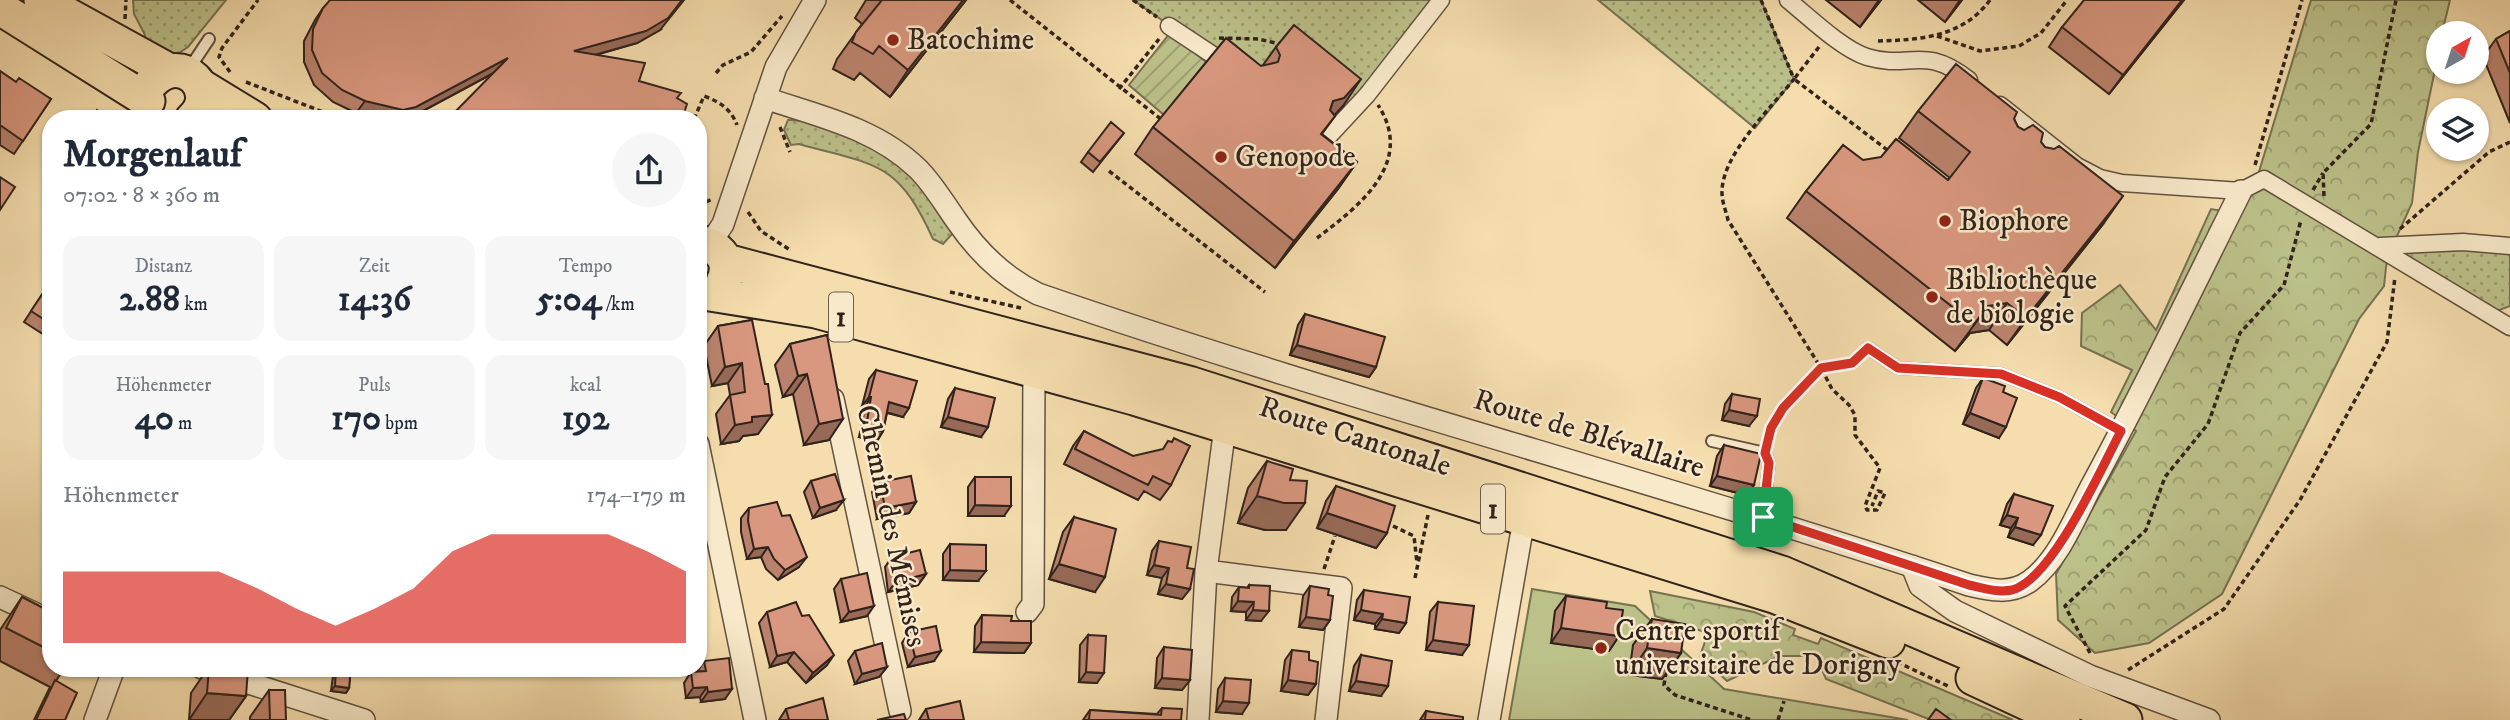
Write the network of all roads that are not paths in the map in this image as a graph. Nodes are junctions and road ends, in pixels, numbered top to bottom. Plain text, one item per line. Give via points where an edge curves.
1 (41, 0) edge
2 (816, 0) edge
3 (1441, 0) edge
4 (1788, 0) edge
5 (0, 8) edge
6 (1169, 26) road end
7 (209, 39) dead end
8 (1241, 75) edge
9 (185, 76) junction
10 (765, 98) junction
11 (250, 104) edge
12 (153, 110) edge
13 (197, 110) edge
14 (2023, 123) junction
15 (1322, 135) edge
16 (2012, 138) edge
17 (2241, 191) junction
18 (2380, 246) junction
19 (2510, 246) edge
20 (711, 249) edge
21 (707, 293) edge
22 (707, 296) edge
23 (2510, 327) edge
24 (1868, 348) road end
25 (1034, 370) junction
26 (831, 384) edge
27 (1225, 427) junction
28 (2121, 431) junction
29 (1712, 441) dead end
30 (1308, 453) junction
31 (1413, 456) junction
32 (707, 488) edge
33 (1763, 517) junction
34 (1529, 520) junction
35 (1912, 566) junction
36 (1206, 571) junction
37 (0, 597) edge
38 (1027, 612) dead end
39 (42, 617) edge
40 (111, 677) edge
41 (224, 677) edge
42 (309, 711) edge
43 (900, 711) dead end
44 (95, 720) edge
45 (364, 720) edge
46 (755, 720) edge
47 (1198, 720) edge
48 (1326, 720) edge
49 (1489, 720) edge
50 (2063, 720) edge
51 (2125, 720) edge
52 (2209, 720) edge

1 - 9 main road
2 - 10 street via 785,48
3 - 15 street via 1367,95 1328,137
4 - 14 street via 1857,53 1944,63
5 - 12 main road
6 - 8 street
7 - 9 lane
9 - 11 main road
9 - 12 main road via 152,81
9 - 13 main road via 202,102
10 - 20 street
10 - 33 street, Route de Blévallaire via 860,130 892,146 927,178 972,243 1018,284 1038,294 1202,351
14 - 16 street
14 - 17 street via 2045,150 2109,180
17 - 18 street via 2264,179
17 - 28 street, Route de Blévallaire
18 - 19 street via 2463,242
18 - 23 street
20 - 21 main road via 725,279
20 - 31 main road, Route Cantonale / 1 via 1192,384
22 - 25 main road, Route Cantonale / 1
24 - 28 lane via 1898,368 2001,374 2059,397
25 - 27 main road, Route Cantonale / 1
25 - 38 street via 1033,604
26 - 43 street, Chemin des Mémises
27 - 30 main road, Route Cantonale / 1
27 - 36 street
28 - 35 street, Route de Blévallaire via 2057,549 2027,583 1995,591
29 - 33 lane via 1765,453 1769,463
30 - 31 main road via 1344,455 1397,470 1405,468
30 - 34 main road, Route Cantonale / 1
31 - 51 main road, Route Cantonale / 1 via 1815,585
32 - 46 street
33 - 35 street, Route de Blévallaire
34 - 49 street via 1521,536
34 - 50 main road, Route Cantonale / 1 via 1774,596
35 - 52 street via 1920,586 1936,600 2013,641 2095,678
36 - 47 street
36 - 48 street via 1342,587
37 - 39 street
40 - 44 street
41 - 42 street
42 - 45 street

